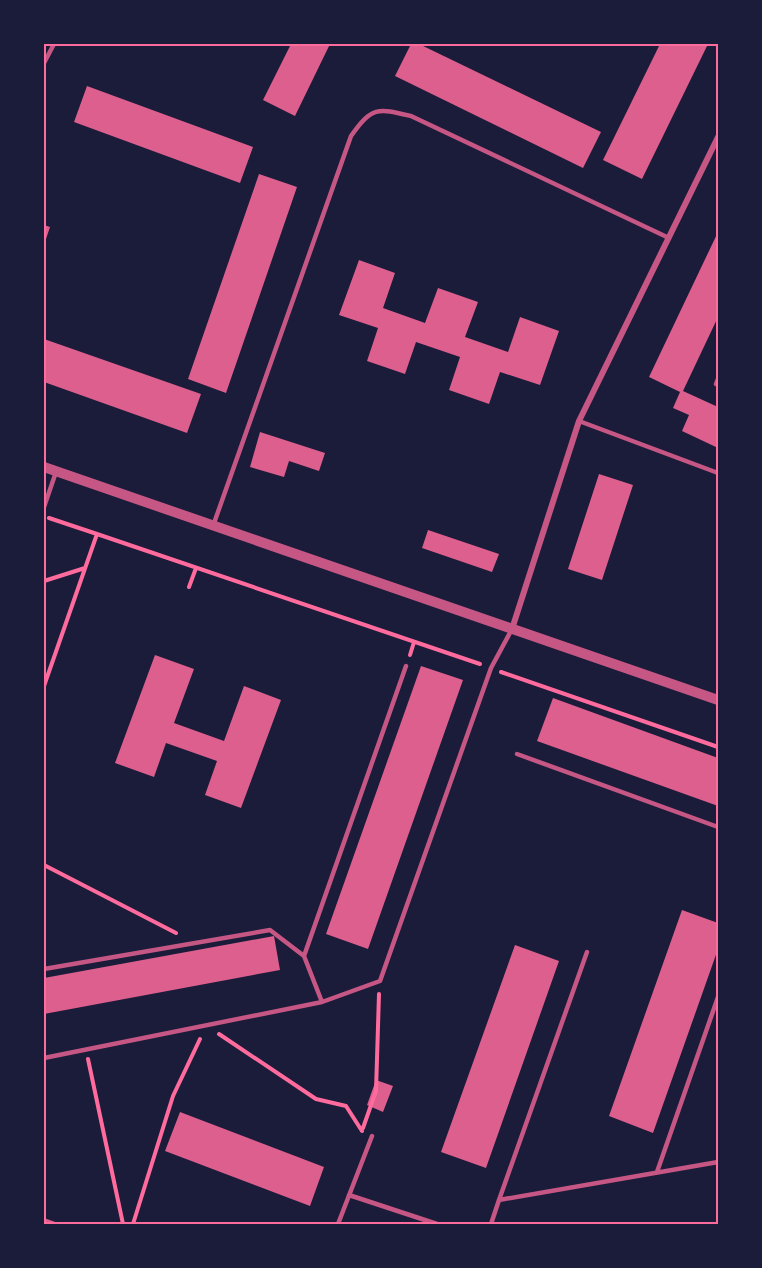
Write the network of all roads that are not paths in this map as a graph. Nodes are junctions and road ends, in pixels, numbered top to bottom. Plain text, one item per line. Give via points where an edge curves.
1 (54, 44) edge
2 (44, 63) edge
3 (718, 136) edge
4 (669, 238) junction
5 (718, 380) edge
6 (718, 385) edge
7 (579, 421) junction
8 (44, 467) edge
9 (56, 472) junction
10 (718, 473) edge
11 (44, 507) edge
12 (213, 526) junction
13 (512, 629) junction
14 (406, 666) dead end
15 (718, 699) edge
16 (517, 754) dead end
17 (718, 827) edge
18 (587, 952) dead end
19 (304, 956) junction
20 (44, 969) edge
21 (718, 997) edge
22 (322, 1002) junction
23 (44, 1058) edge
24 (372, 1136) dead end
25 (718, 1162) edge
26 (657, 1172) junction
27 (349, 1195) junction
28 (499, 1200) junction
29 (339, 1224) edge
30 (437, 1224) edge
31 (491, 1224) edge

1 - 2 lane
3 - 4 street
4 - 7 street
4 - 12 lane via 411,116 384,109 363,118 351,136
5 - 6 lane
7 - 10 lane
7 - 13 street
8 - 9 street
9 - 11 lane
9 - 12 street
12 - 13 street
13 - 15 street
13 - 22 lane via 491,668 380,981
14 - 19 lane
16 - 17 lane
18 - 28 lane
19 - 20 lane via 270,930
19 - 22 lane
21 - 26 lane
22 - 23 lane
24 - 27 lane
25 - 26 lane
26 - 28 lane
27 - 29 lane
27 - 30 lane
28 - 31 lane

